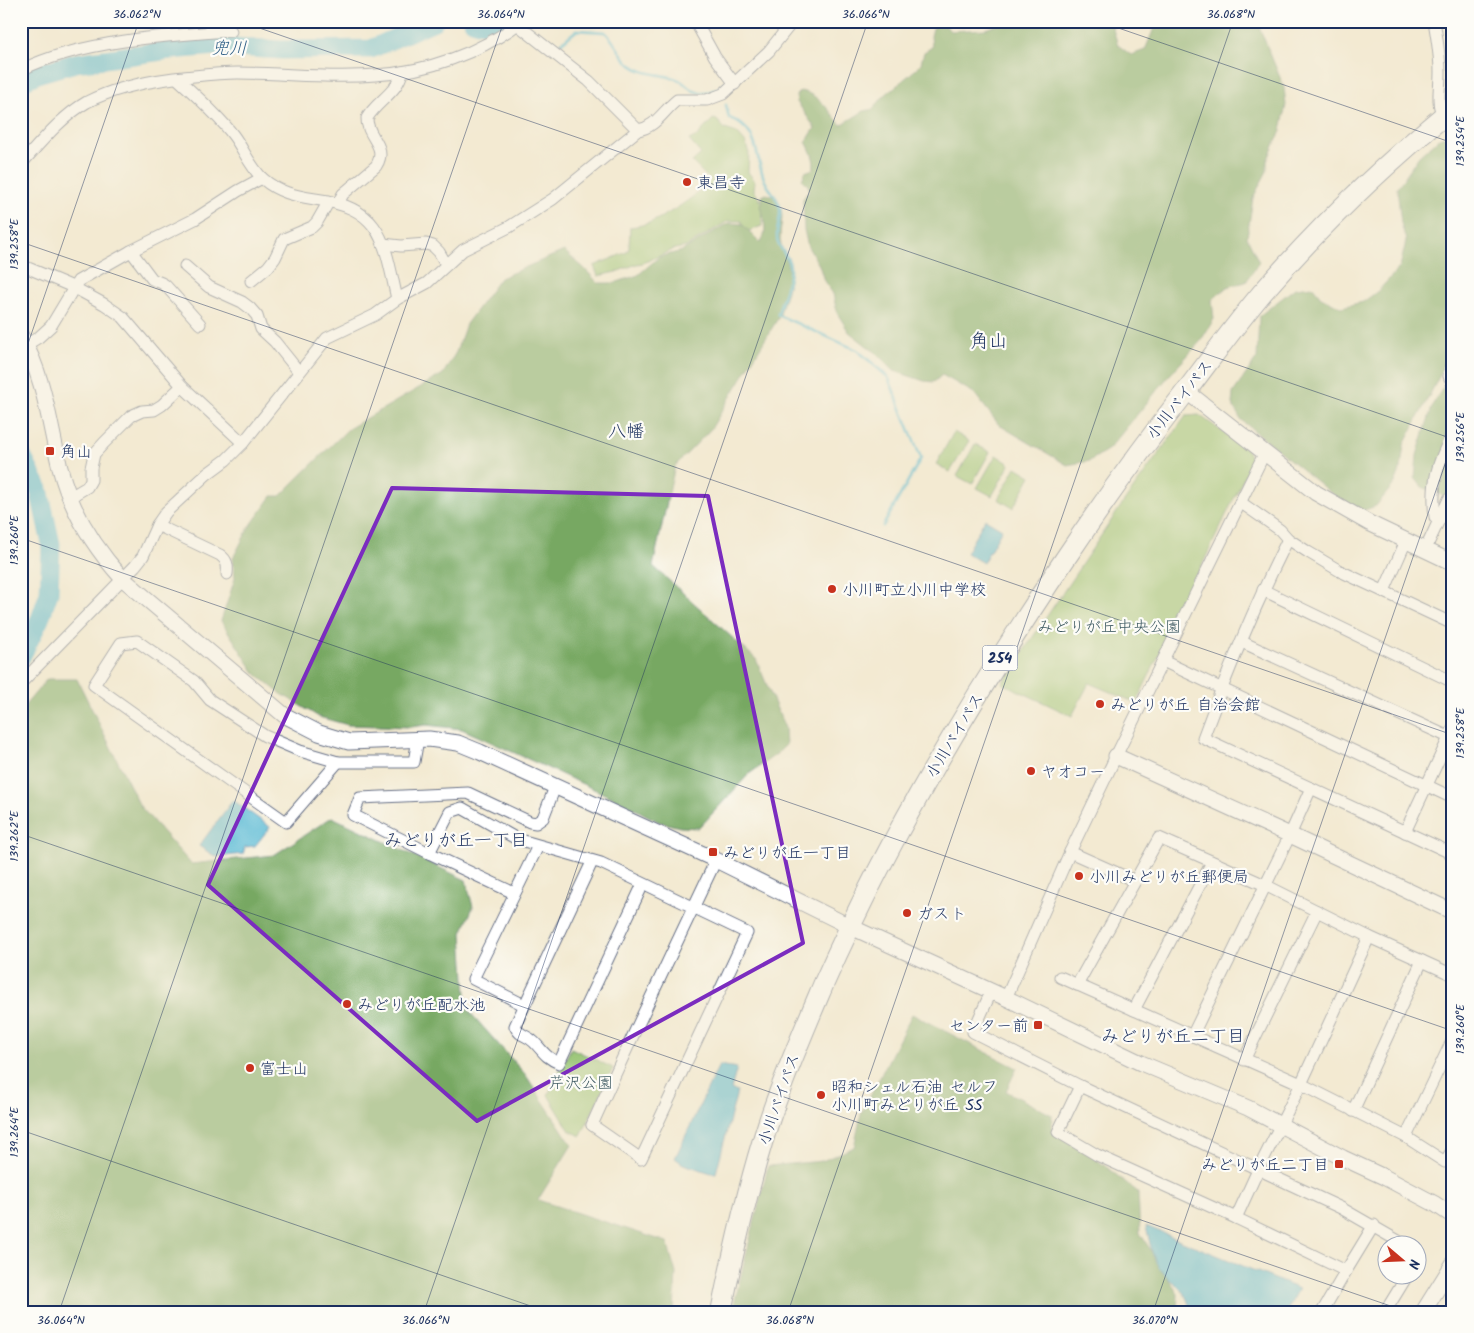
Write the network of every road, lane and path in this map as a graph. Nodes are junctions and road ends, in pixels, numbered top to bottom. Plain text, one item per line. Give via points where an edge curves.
1 (695, 21) edge
2 (793, 21) edge
3 (1434, 21) edge
4 (520, 23) edge
5 (231, 31) dead end
6 (21, 70) edge
7 (402, 72) junction
8 (177, 78) junction
9 (735, 84) junction
10 (1450, 118) edge
11 (638, 130) junction
12 (21, 164) edge
13 (262, 178) junction
14 (333, 202) junction
15 (383, 244) junction
16 (131, 251) junction
17 (446, 264) junction
18 (21, 265) edge
19 (185, 266) dead end
20 (251, 281) dead end
21 (73, 287) junction
22 (397, 299) junction
23 (200, 324) dead end
24 (24, 341) edge
25 (1453, 353) edge
26 (299, 372) junction
27 (1453, 385) edge
28 (182, 386) junction
29 (1186, 391) junction
30 (1453, 433) edge
31 (243, 443) junction
32 (1265, 452) junction
33 (70, 497) junction
34 (1453, 501) edge
35 (1240, 502) junction
36 (1440, 519) junction
37 (156, 525) junction
38 (1288, 539) junction
39 (1406, 541) junction
40 (1425, 550) junction
41 (1453, 563) edge
42 (228, 574) dead end
43 (122, 578) junction
44 (1263, 590) junction
45 (1384, 591) junction
46 (1453, 624) edge
47 (1242, 642) junction
48 (1163, 661) junction
49 (1453, 682) edge
50 (21, 683) edge
51 (1221, 688) junction
52 (1451, 735) edge
53 (418, 740) junction
54 (1116, 756) junction
55 (338, 762) junction
56 (1426, 786) junction
57 (555, 788) junction
58 (1311, 788) junction
59 (1453, 798) edge
60 (1405, 832) junction
61 (1290, 835) junction
62 (538, 846) junction
63 (1070, 852) junction
64 (429, 854) junction
65 (1453, 854) edge
66 (716, 860) junction
67 (592, 862) junction
68 (1212, 862) junction
69 (1135, 881) junction
70 (643, 884) junction
71 (1265, 885) junction
72 (514, 893) junction
73 (693, 908) junction
74 (1317, 911) junction
75 (1453, 912) edge
76 (850, 926) junction
77 (1369, 937) junction
78 (1422, 961) junction
79 (1453, 975) edge
80 (1060, 977) dead end
81 (1077, 985) junction
82 (991, 992) junction
83 (1006, 998) junction
84 (524, 1005) junction
85 (1134, 1010) junction
86 (1192, 1036) junction
87 (1453, 1039) edge
88 (1244, 1060) junction
89 (1301, 1084) junction
90 (1080, 1086) junction
91 (1352, 1111) junction
92 (1281, 1125) junction
93 (1406, 1137) junction
94 (1453, 1149) edge
95 (1258, 1170) junction
96 (1453, 1216) edge
97 (1236, 1218) junction
98 (1374, 1225) junction
99 (1391, 1236) edge
100 (1453, 1264) edge
101 (1346, 1271) junction
102 (1402, 1286) edge
103 (1388, 1311) edge
104 (721, 1312) edge
105 (1322, 1312) edge
106 (1424, 1312) edge

1 - 9 street
2 - 9 street via 769,51
3 - 10 street via 1440,73 1438,100
4 - 7 street via 471,51 444,62
4 - 11 street via 589,81
5 - 6 street via 186,33 110,44 45,60
7 - 8 street via 352,76 238,73
7 - 14 street via 396,86 367,118 381,150 380,161
8 - 12 street via 108,92 86,104 56,126
8 - 13 street via 230,132
9 - 11 street via 716,98 677,100 654,124
10 - 29 highway, 小川バイパス / 254 via 1394,159 1341,209 1238,323
11 - 17 street via 553,199 509,227 463,250
13 - 14 street via 293,196
13 - 16 street via 195,219
14 - 15 street via 364,215
14 - 20 street via 312,227 284,239 268,267
15 - 17 street via 433,246
15 - 22 street
16 - 21 street
16 - 23 street via 152,278 162,282
17 - 22 street via 426,283
18 - 21 street
19 - 26 street via 209,287 250,308 261,329
21 - 24 street via 51,326 39,337
21 - 28 street via 123,317
22 - 26 street via 376,315 327,338
24 - 33 street via 44,391 60,469
25 - 27 street via 1449,376
26 - 31 street
28 - 31 street
28 - 33 street via 154,410 131,416 104,442 94,454 87,487
29 - 32 street
29 - 76 highway, 小川バイパス / 254 via 1101,505 1014,634 919,794
30 - 36 street via 1436,469 1432,497 1435,517
31 - 37 street via 172,506
32 - 35 street
32 - 39 street via 1316,493
33 - 43 street via 89,537
34 - 36 street via 1449,499
35 - 38 street
35 - 48 street
36 - 40 street
37 - 42 street via 226,559
37 - 43 street via 143,556
38 - 44 street
38 - 45 street
39 - 40 street
39 - 45 street
40 - 41 street
43 - 50 street
43 - 53 street via 284,714 319,733 348,742
44 - 47 street
44 - 49 street
45 - 46 street
47 - 51 street
47 - 52 street
48 - 51 street
48 - 54 street
51 - 56 street
51 - 58 street via 1204,738
52 - 56 street
53 - 55 street via 414,762
53 - 57 street via 458,743
54 - 61 street
54 - 63 street
55 - 55 street via 286,822 94,685 121,643 137,641 194,681 210,700 265,736
56 - 59 street
56 - 60 street
57 - 64 street via 543,818 536,823 468,794 360,798 353,816
57 - 66 street
58 - 60 street
58 - 61 street
60 - 65 street
61 - 71 street
61 - 75 street
62 - 64 street via 504,833 462,808 450,812
62 - 67 street
62 - 72 street
63 - 69 street
63 - 83 street
64 - 72 street
66 - 73 street
66 - 76 street
67 - 70 street via 601,863
67 - 84 street
68 - 69 street via 1159,838
68 - 71 street
68 - 85 street
69 - 81 street
70 - 73 street
70 - 84 street via 559,1063 548,1058 532,1040 518,1033 515,1026
71 - 74 street
71 - 86 street
72 - 84 street via 473,979
73 - 73 street via 592,1125 640,1159 747,934
74 - 77 street
74 - 88 street
76 - 82 street
76 - 104 highway, 小川バイパス / 254 via 794,1051 769,1121 749,1186
77 - 78 street
77 - 89 street
78 - 79 street
78 - 91 street
80 - 81 street
81 - 85 street
82 - 83 street
82 - 90 street via 972,1032
83 - 92 street
85 - 86 street
86 - 88 street
87 - 93 street
88 - 89 street
89 - 91 street
89 - 92 street
90 - 95 street
90 - 97 street via 1058,1132 1097,1155
91 - 93 street
92 - 95 street
92 - 96 street
93 - 94 street via 1444,1162
95 - 97 street
95 - 98 street
97 - 101 street
98 - 99 street
98 - 101 street
100 - 106 street
101 - 105 street
102 - 103 street

